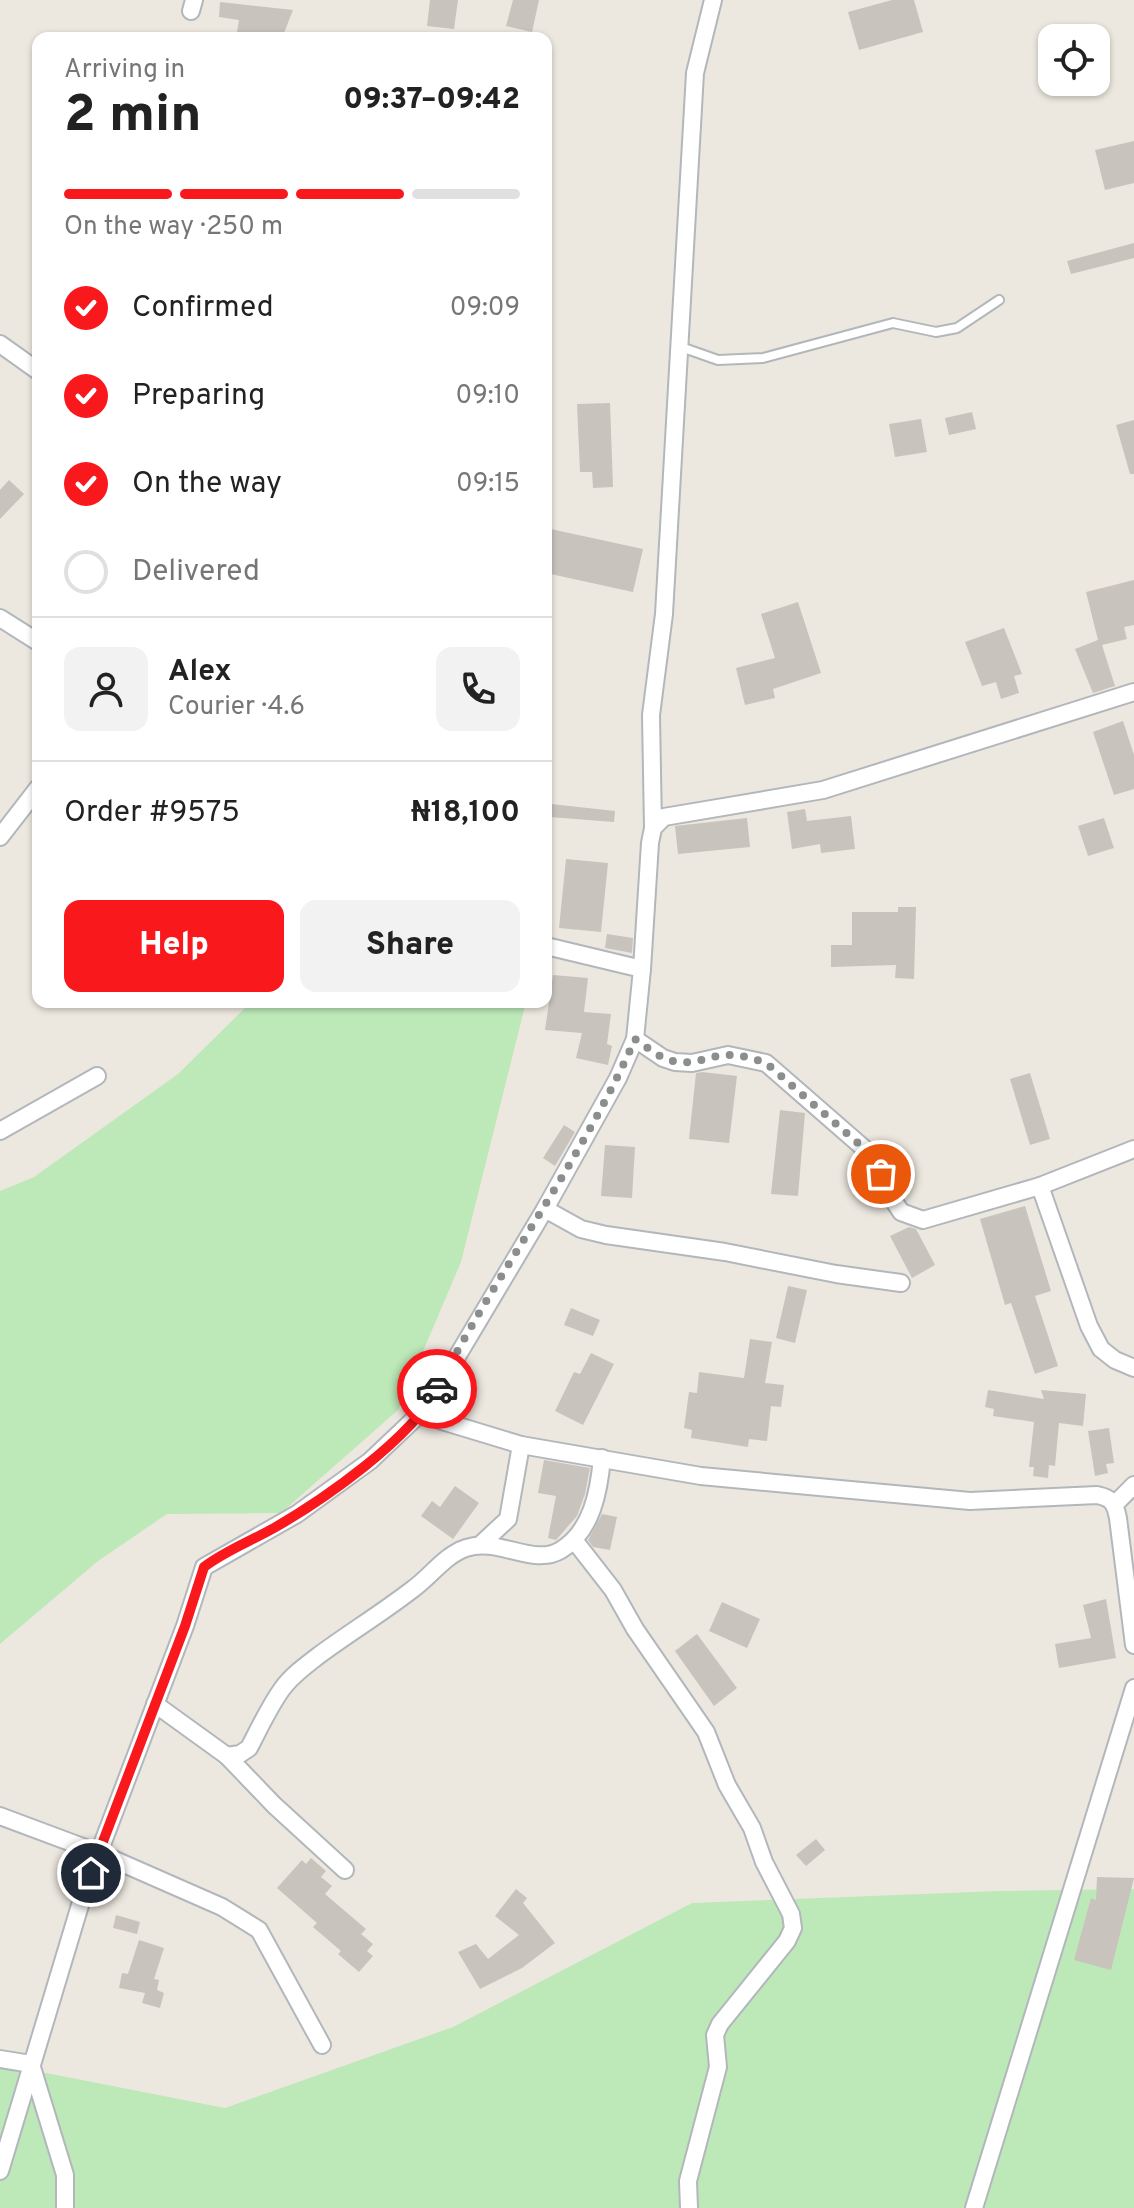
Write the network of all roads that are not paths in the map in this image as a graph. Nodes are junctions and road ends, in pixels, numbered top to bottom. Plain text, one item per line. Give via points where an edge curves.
1 (713, 0) edge
2 (999, 300) dead end
3 (0, 344) edge
4 (681, 347) junction
5 (32, 367) edge
6 (0, 618) edge
7 (32, 638) edge
8 (1134, 692) edge
9 (32, 796) edge
10 (653, 828) junction
11 (0, 837) edge
12 (552, 947) edge
13 (642, 969) junction
14 (635, 1039) junction
15 (97, 1076) dead end
16 (0, 1131) edge
17 (1134, 1149) edge
18 (1040, 1186) junction
19 (545, 1209) junction
20 (901, 1283) dead end
21 (1134, 1368) edge
22 (427, 1407) junction
23 (521, 1445) junction
24 (602, 1458) junction
25 (1134, 1485) edge
26 (1115, 1504) junction
27 (574, 1540) junction
28 (480, 1545) junction
29 (1134, 1645) edge
30 (1133, 1694) edge
31 (155, 1704) junction
32 (227, 1756) junction
33 (0, 1816) edge
34 (99, 1853) junction
35 (345, 1870) dead end
36 (322, 2045) dead end
37 (0, 2059) edge
38 (31, 2064) junction
39 (0, 2171) edge
40 (65, 2208) edge
41 (689, 2208) edge
42 (974, 2208) edge

1 - 4 street via 695,73
2 - 4 lane via 957,328 936,332 893,323 763,358 718,360
3 - 5 street
4 - 10 street via 664,614 651,715
6 - 7 street
8 - 10 street via 823,790 677,814
9 - 11 street
10 - 13 street
12 - 13 street
13 - 14 street
14 - 18 street via 675,1062 728,1055 766,1063 874,1157 901,1212 923,1220
14 - 19 street
15 - 16 street
17 - 18 street
18 - 21 street via 1089,1326 1101,1349
19 - 20 street via 581,1229 606,1235
19 - 22 street
22 - 23 street via 442,1421
22 - 31 street via 370,1461 297,1514 204,1567
23 - 24 street
23 - 28 street via 508,1519
24 - 26 street via 701,1476 970,1501 1097,1495
24 - 27 street via 599,1490
25 - 26 street
26 - 29 street
27 - 28 street via 559,1552 537,1556
27 - 41 street via 706,1732 791,1914 793,1928 787,1941 715,2035 718,2067 688,2181
28 - 32 street via 447,1559 297,1673 281,1689 249,1748
30 - 42 street
31 - 32 street
31 - 34 street
32 - 35 street
33 - 34 street
34 - 36 street via 222,1907 259,1930
34 - 38 street
37 - 38 street
38 - 39 street
38 - 40 street via 65,2175

